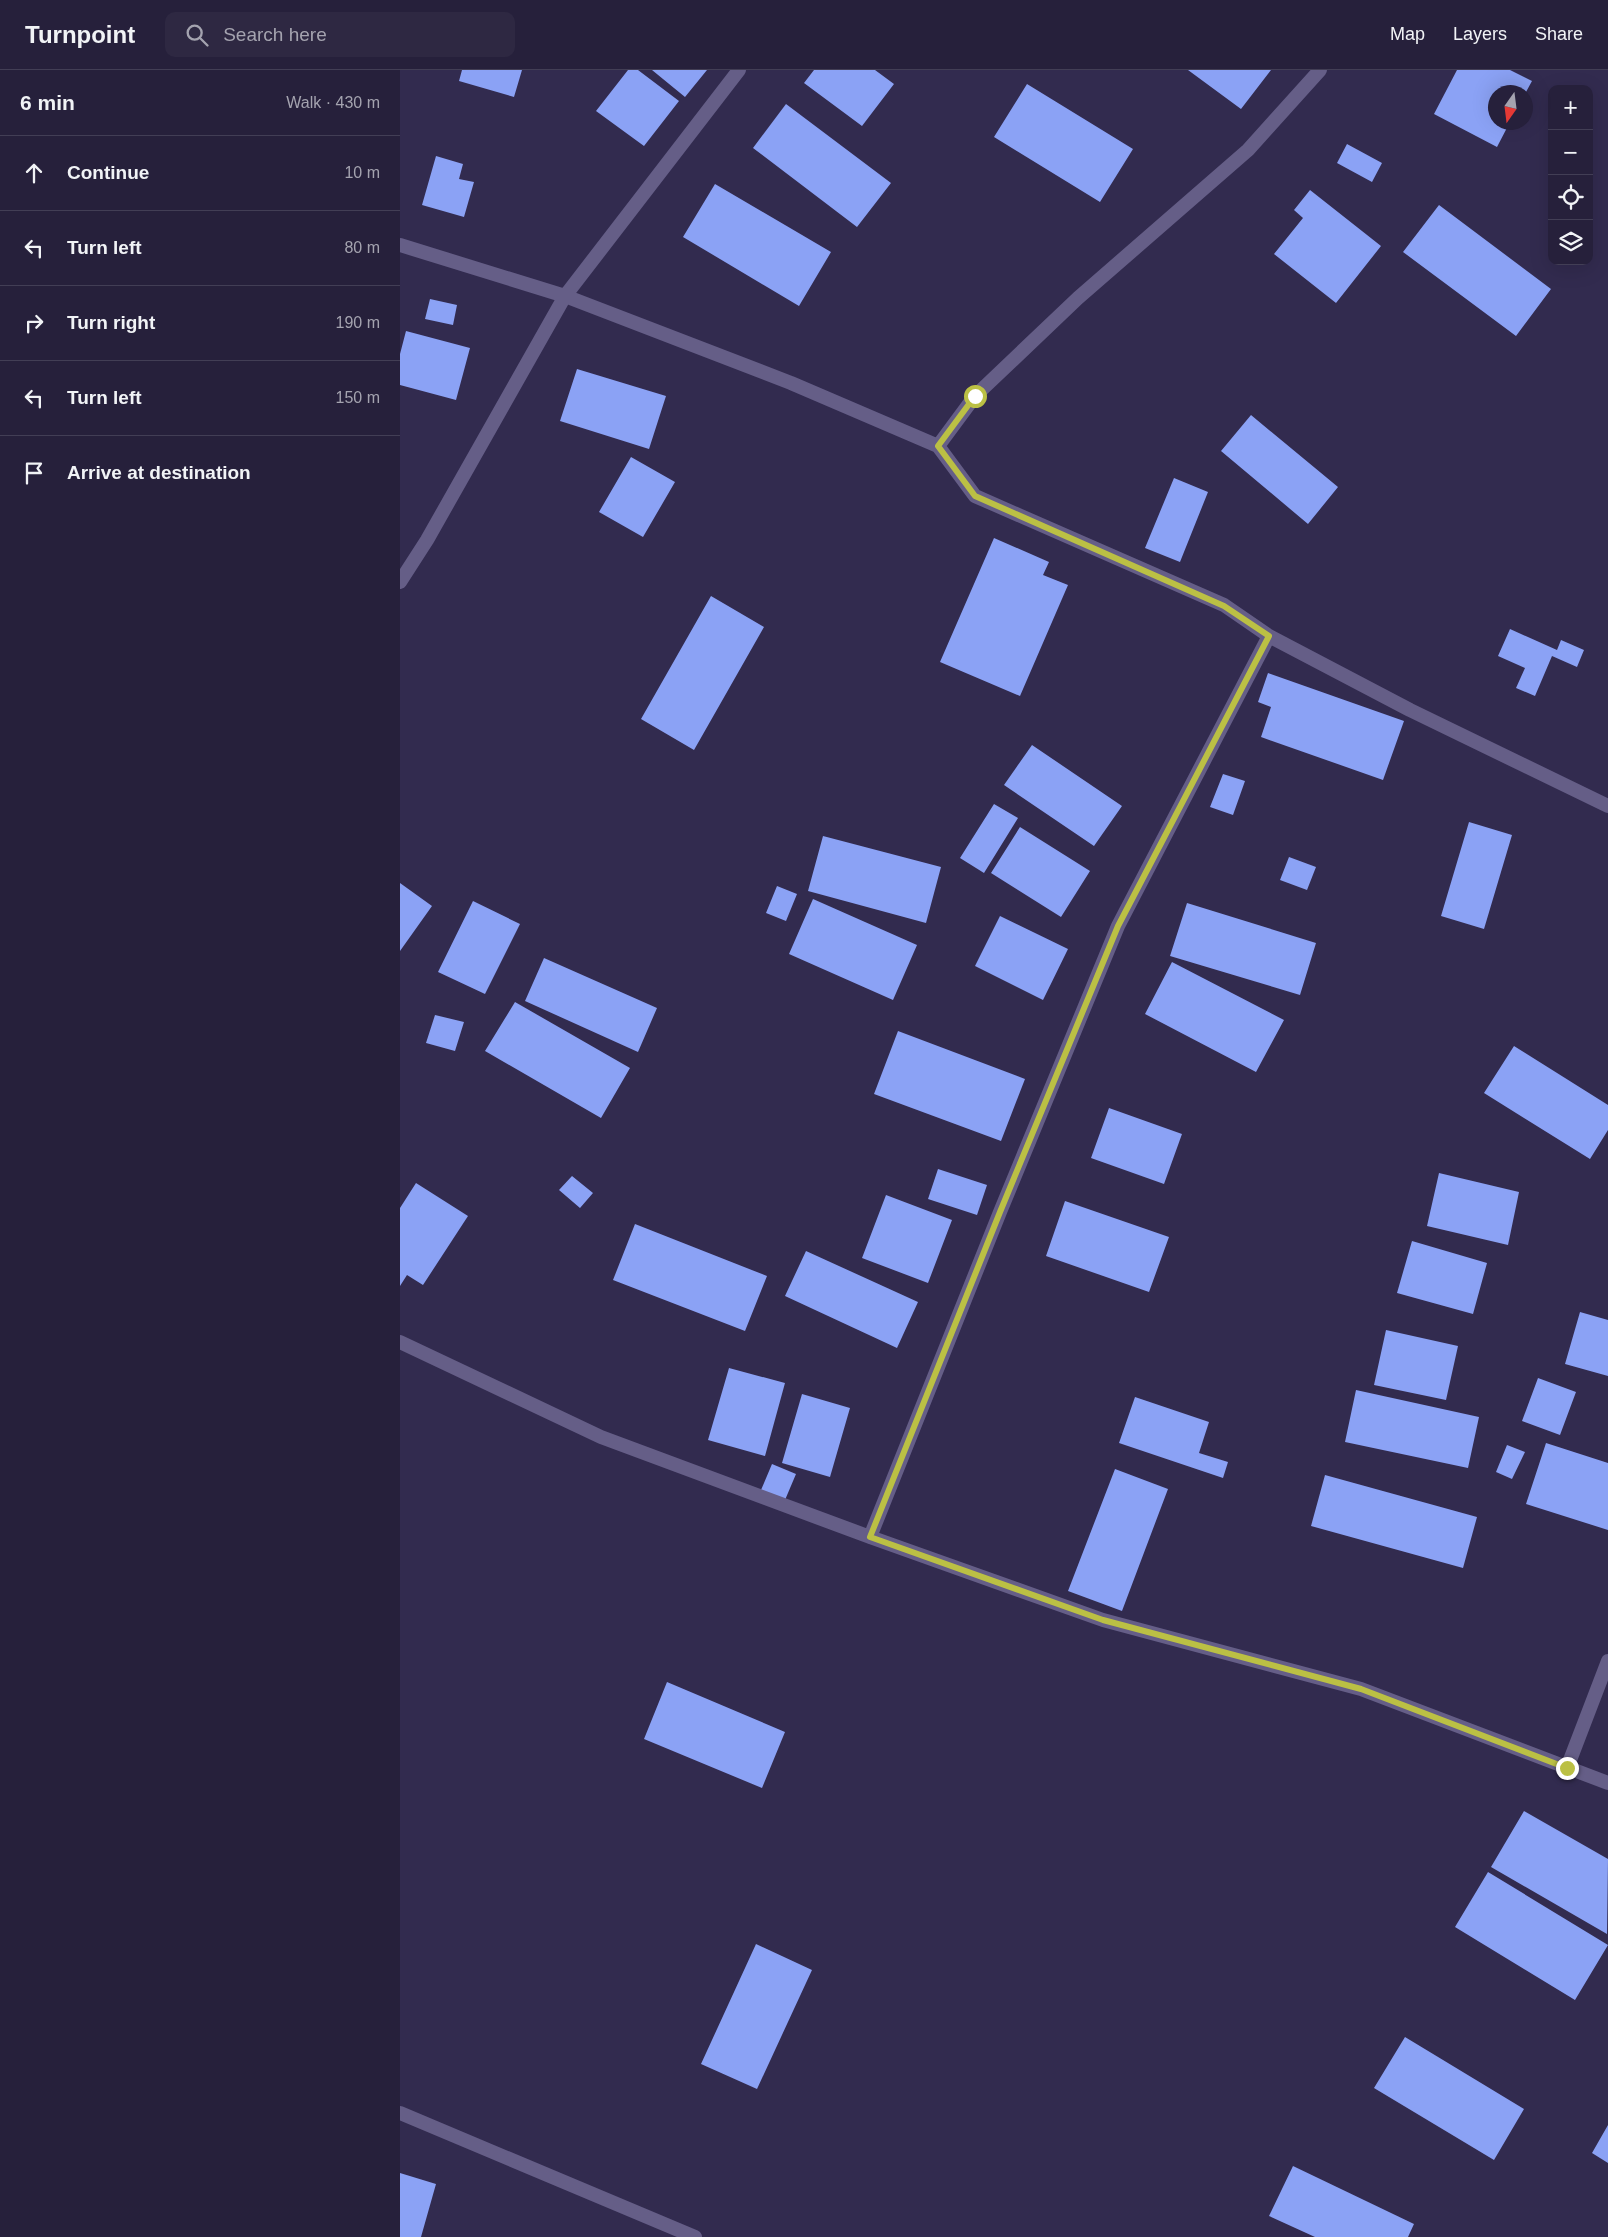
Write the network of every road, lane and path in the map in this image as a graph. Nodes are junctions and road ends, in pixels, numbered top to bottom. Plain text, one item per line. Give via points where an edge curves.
1 (739, 70) edge
2 (1320, 70) edge
3 (400, 245) edge
4 (565, 296) junction
5 (938, 446) junction
6 (400, 582) edge
7 (1269, 636) junction
8 (1608, 806) edge
9 (400, 1342) edge
10 (870, 1537) junction
11 (1608, 1661) edge
12 (1567, 1768) junction
13 (1608, 1783) edge
14 (400, 2113) edge
15 (696, 2237) edge

1 - 4 street
2 - 5 street via 1248,150 1078,298 975,396
3 - 4 street
4 - 5 street via 791,383
4 - 6 street
5 - 7 street via 975,496 1224,606
7 - 8 street via 1410,710
7 - 10 street via 1118,926
9 - 10 street via 601,1437
10 - 12 street via 1103,1620 1361,1689
11 - 12 street
12 - 13 street
14 - 15 street

